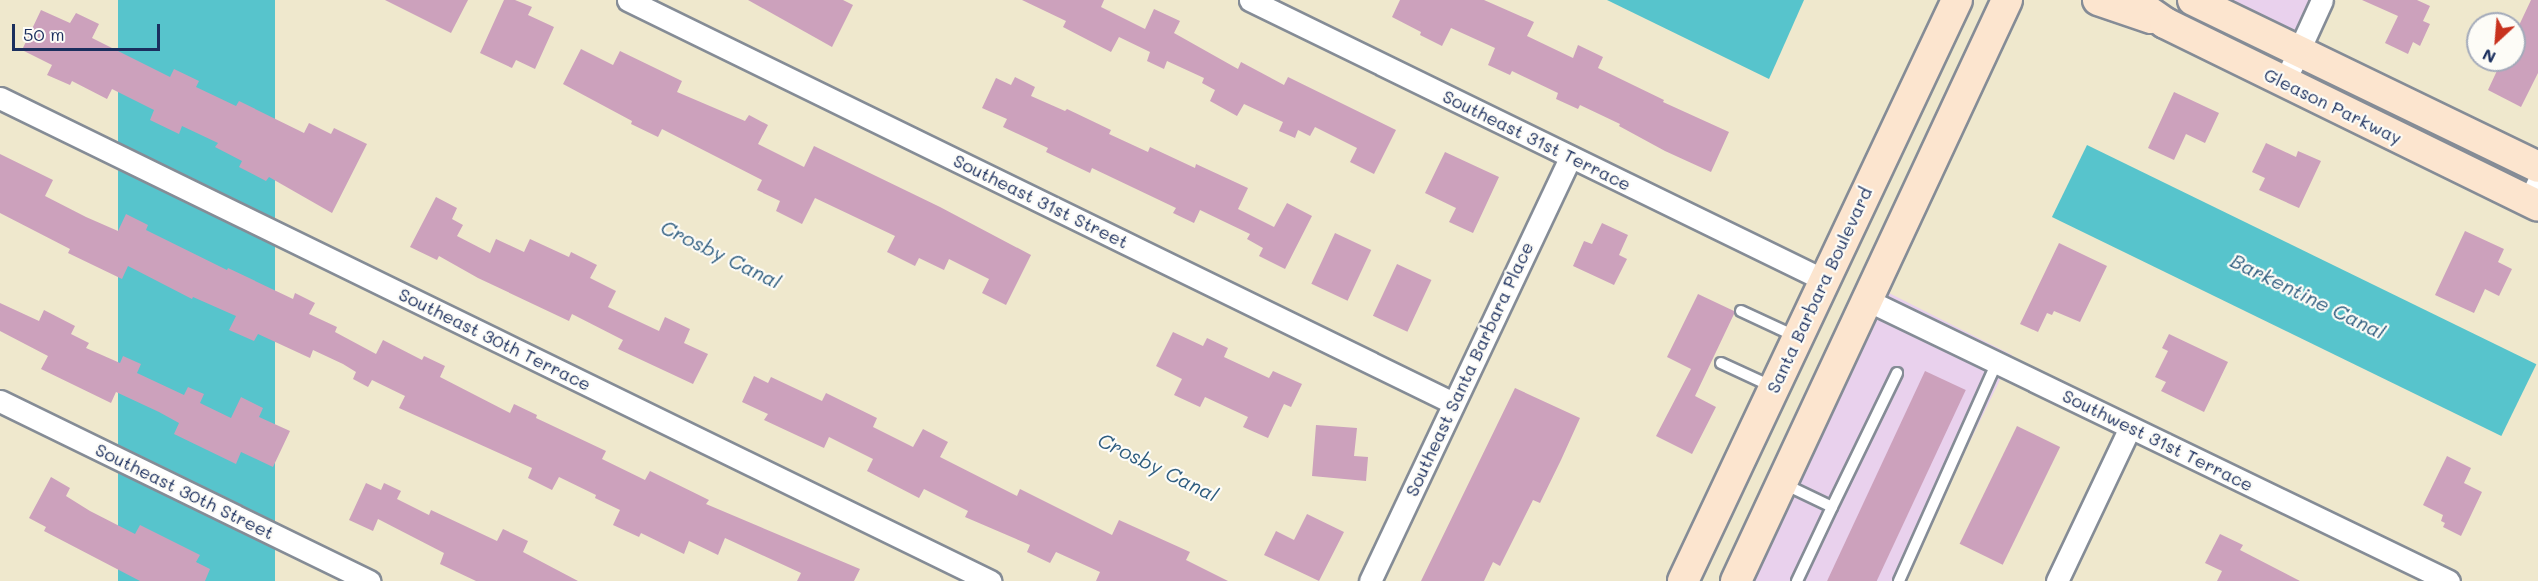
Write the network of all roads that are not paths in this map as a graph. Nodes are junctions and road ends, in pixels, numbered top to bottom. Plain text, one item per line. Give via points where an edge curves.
1 (628, 0) edge
2 (1250, 0) edge
3 (1957, 0) edge
4 (2007, 0) edge
5 (2018, 0) edge
6 (2098, 0) edge
7 (2132, 0) edge
8 (2193, 0) edge
9 (2322, 0) edge
10 (2165, 23) junction
11 (1994, 30) junction
12 (2299, 51) junction
13 (2283, 82) junction
14 (0, 98) edge
15 (1570, 157) junction
16 (2538, 167) edge
17 (2535, 196) edge
18 (1824, 280) junction
19 (1867, 300) junction
20 (1741, 311) dead end
21 (1797, 337) junction
22 (1997, 362) junction
23 (1722, 363) dead end
24 (1897, 373) dead end
25 (1773, 387) junction
26 (0, 401) edge
27 (1453, 403) junction
28 (2130, 427) junction
29 (1782, 483) junction
30 (1832, 507) junction
31 (369, 581) edge
32 (990, 581) edge
33 (1370, 581) edge
34 (1683, 581) edge
35 (1736, 581) edge
36 (1797, 581) edge
37 (1899, 581) edge
38 (2057, 581) edge
39 (2449, 581) edge

1 - 27 street, Southeast 31st Street
2 - 15 street, Southeast 31st Terrace
3 - 18 main road, Santa Barbara Boulevard
4 - 11 main road
5 - 11 main road
6 - 10 main road
7 - 10 main road, Gleason Parkway
8 - 12 main road, Gleason Parkway
9 - 12 street
10 - 13 main road, Gleason Parkway
11 - 19 main road
12 - 13 street
12 - 16 main road, Gleason Parkway
13 - 17 main road, Gleason Parkway
14 - 32 street, Southeast 30th Terrace
15 - 18 street, Southeast 31st Terrace
15 - 27 street, Southeast Santa Barbara Place
18 - 21 main road, Santa Barbara Boulevard
19 - 22 street, Southwest 31st Terrace
19 - 29 main road
20 - 21 lane
21 - 25 main road, Santa Barbara Boulevard
22 - 28 street, Southwest 31st Terrace
22 - 37 lane
23 - 25 lane
24 - 30 lane
25 - 34 main road, Santa Barbara Boulevard
26 - 31 street, Southeast 30th Street
27 - 33 street, Southeast Santa Barbara Place
28 - 38 street
28 - 39 street, Southwest 31st Terrace
29 - 30 lane
29 - 35 main road
30 - 36 lane

